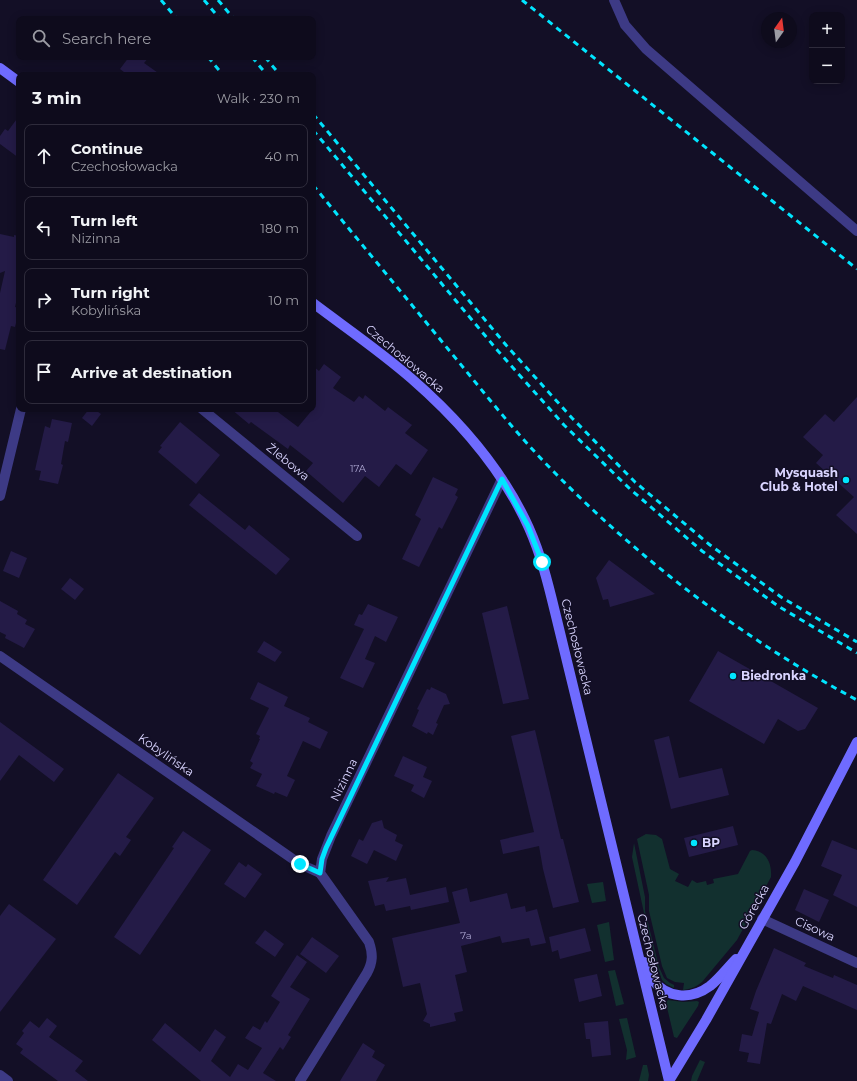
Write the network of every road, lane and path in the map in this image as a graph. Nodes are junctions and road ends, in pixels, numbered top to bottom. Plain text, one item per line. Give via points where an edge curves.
1 (614, 0) edge
2 (0, 68) edge
3 (16, 80) edge
4 (857, 231) edge
5 (316, 305) edge
6 (20, 412) edge
7 (206, 412) edge
8 (502, 479) junction
9 (0, 496) edge
10 (357, 536) dead end
11 (0, 656) edge
12 (857, 742) edge
13 (320, 873) junction
14 (762, 919) junction
15 (635, 946) junction
16 (746, 948) junction
17 (857, 963) edge
18 (0, 1074) edge
19 (8, 1081) edge
20 (300, 1081) edge
21 (669, 1081) edge

1 - 4 street via 625,24 646,49
2 - 3 street
5 - 8 street, Czechosłowacka via 394,364 428,394 462,427
6 - 9 street
7 - 10 street, Żlebowa
8 - 13 street, Nizinna via 326,848
8 - 15 street, Czechosłowacka via 525,520 542,562
11 - 13 street, Kobylińska via 300,864
12 - 14 street, Górecka via 795,862
13 - 20 street via 369,942 372,959 367,972
14 - 16 street, Górecka
14 - 17 street, Cisowa
15 - 16 street via 652,979 658,985 665,991 688,996 710,986
15 - 21 street, Czechosłowacka
16 - 21 street, Górecka
18 - 19 street

